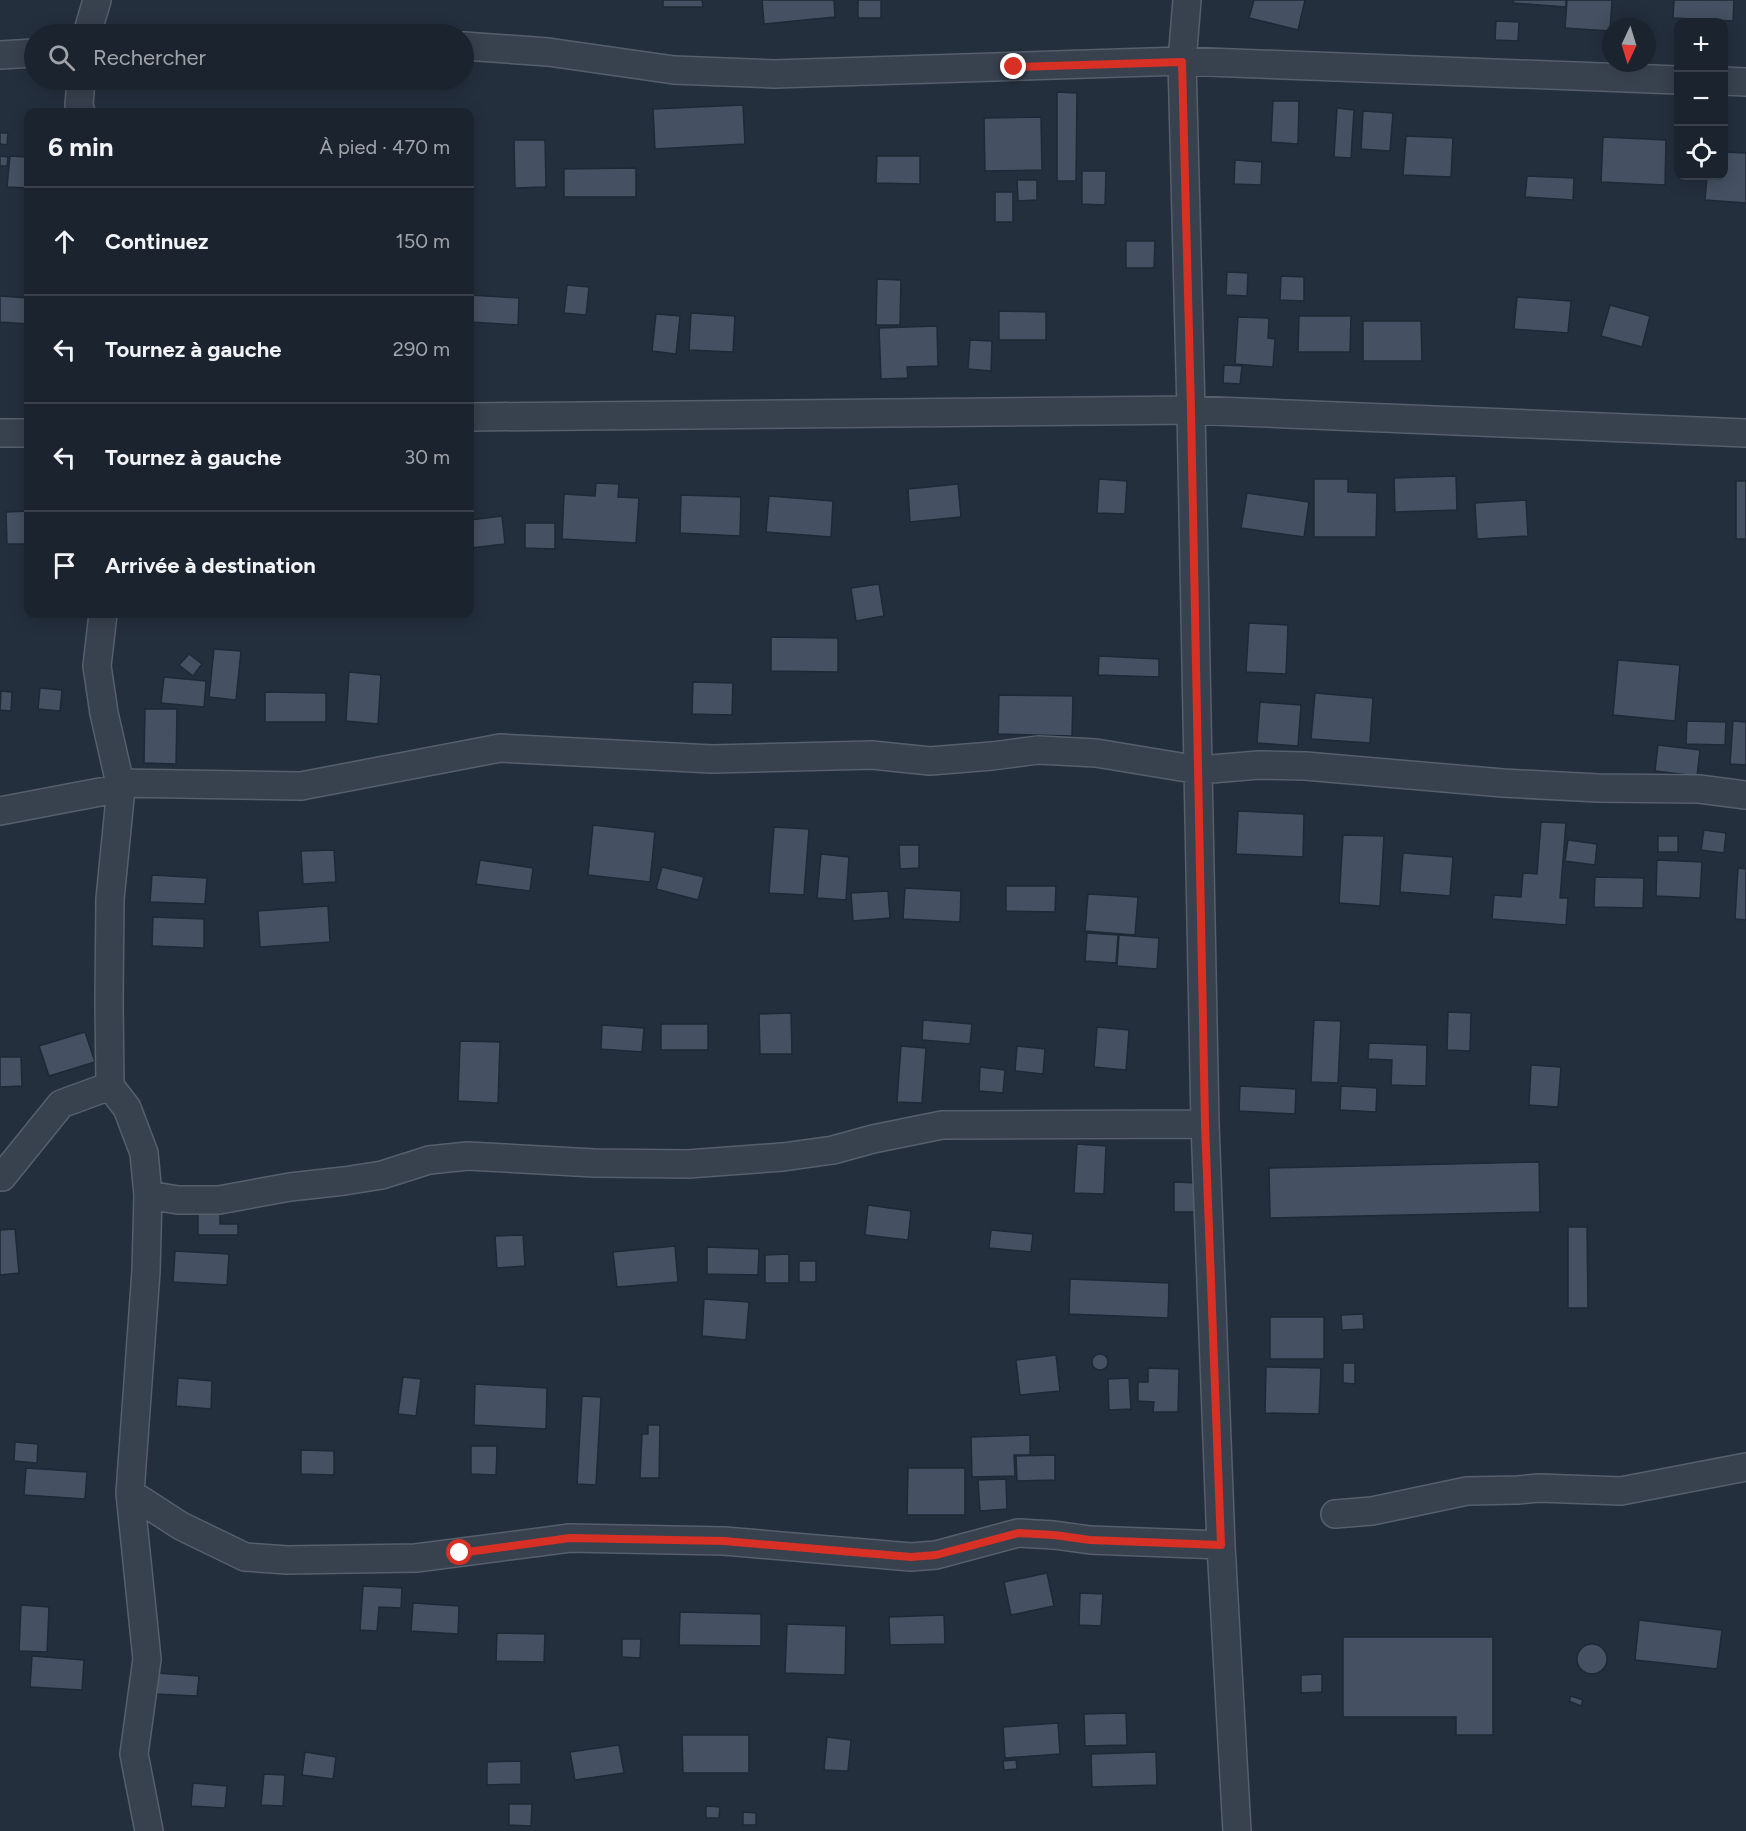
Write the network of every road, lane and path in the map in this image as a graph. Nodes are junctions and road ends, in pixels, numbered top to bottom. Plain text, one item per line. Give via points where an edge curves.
1 (97, 0) edge
2 (1187, 0) edge
3 (90, 24) edge
4 (474, 47) edge
5 (24, 54) edge
6 (0, 55) edge
7 (1182, 62) junction
8 (1674, 80) edge
9 (1728, 81) edge
10 (1746, 82) edge
11 (81, 90) edge
12 (80, 108) edge
13 (1191, 410) junction
14 (474, 417) edge
15 (0, 433) edge
16 (24, 433) edge
17 (1746, 433) edge
18 (103, 618) edge
19 (1199, 770) junction
20 (120, 786) junction
21 (1746, 795) edge
22 (0, 811) edge
23 (110, 1086) junction
24 (1205, 1124) junction
25 (0, 1177) edge
26 (148, 1195) junction
27 (1746, 1467) edge
28 (130, 1493) junction
29 (1335, 1514) dead end
30 (1221, 1545) junction
31 (149, 1831) edge
32 (1237, 1831) edge

1 - 3 street
2 - 7 street
4 - 7 street via 549,52 674,70 774,74
5 - 6 street
7 - 8 street
7 - 13 street
9 - 10 street
11 - 12 street
13 - 14 street
13 - 17 street
13 - 19 street
15 - 16 street
18 - 20 street via 97,666
19 - 20 street via 1096,753 1038,750 930,761 872,755 677,758 500,748 302,786
19 - 21 street via 1305,766 1503,783 1699,789
19 - 24 street
20 - 22 street
20 - 23 street via 110,899
23 - 25 street via 61,1104
23 - 26 street via 127,1107 144,1153
24 - 26 street via 942,1125 833,1150 688,1164 468,1156 429,1160 382,1175 290,1186 219,1200
24 - 30 street
26 - 28 street
27 - 29 street via 1621,1491 1467,1491
28 - 30 street via 181,1526 245,1557 286,1560 416,1558 570,1538 724,1541 911,1557 936,1555 1018,1533
28 - 31 street via 147,1659 134,1754
30 - 32 street

